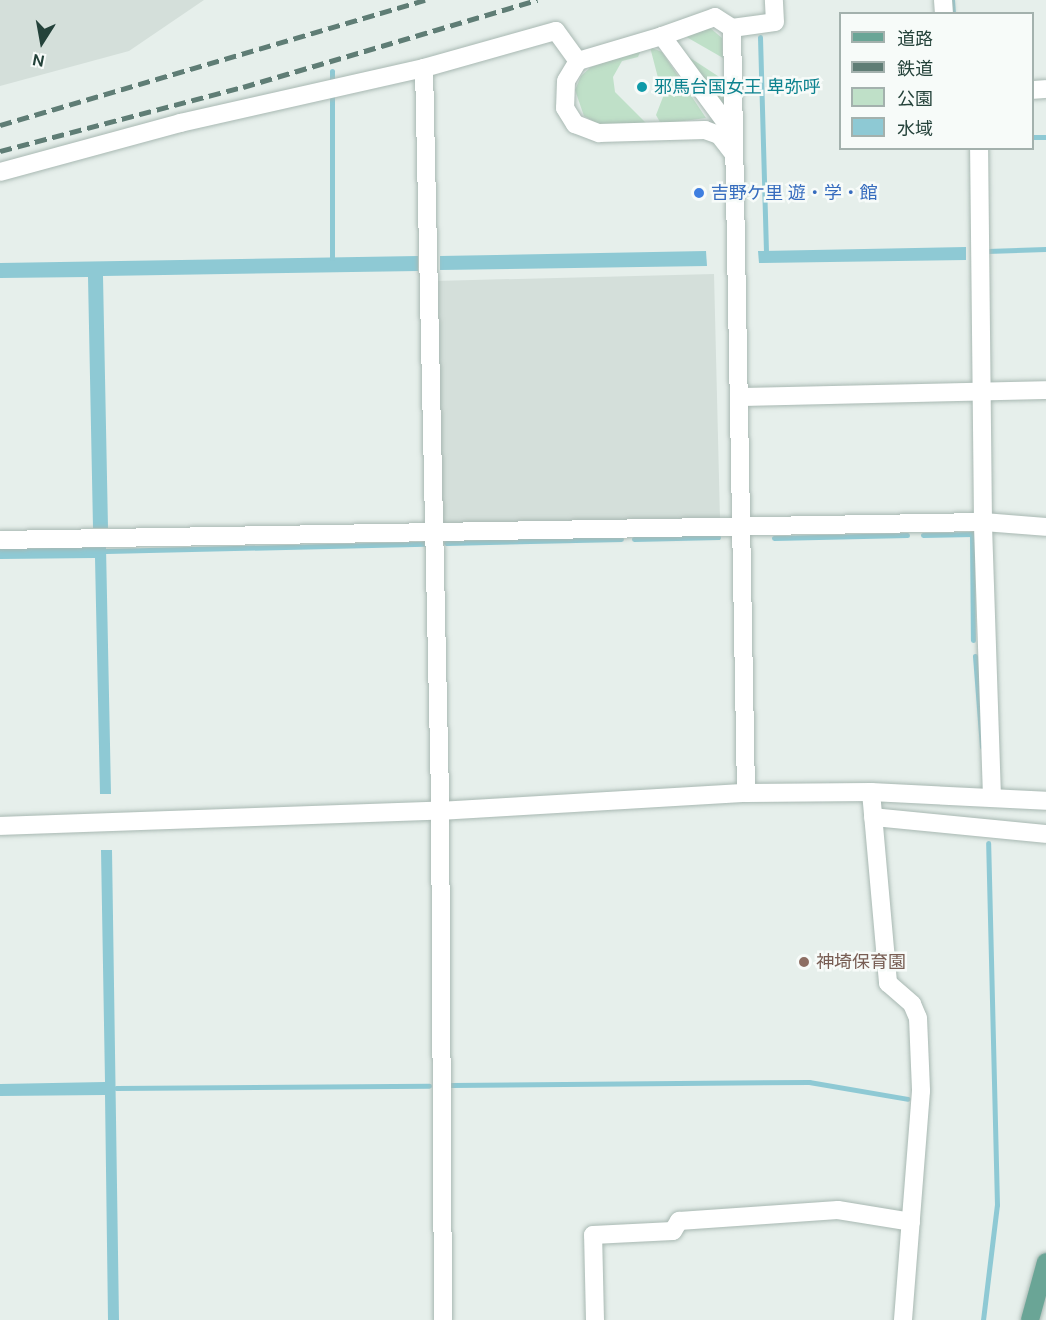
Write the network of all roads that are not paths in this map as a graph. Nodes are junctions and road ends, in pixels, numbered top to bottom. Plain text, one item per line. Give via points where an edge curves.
1 (774, 0) edge
2 (732, 28) junction
3 (662, 36) junction
4 (578, 61) junction
5 (424, 68) junction
6 (732, 131) junction
7 (979, 150) edge
8 (734, 154) junction
9 (0, 172) edge
10 (1046, 390) edge
11 (981, 392) junction
12 (741, 397) junction
13 (983, 522) junction
14 (742, 526) junction
15 (1046, 526) edge
16 (436, 533) junction
17 (0, 540) edge
18 (871, 792) junction
19 (746, 793) junction
20 (992, 797) junction
21 (1046, 801) edge
22 (439, 811) junction
23 (873, 817) junction
24 (0, 826) edge
25 (1046, 834) edge
26 (911, 1222) junction
27 (1046, 1262) edge
28 (443, 1320) edge
29 (595, 1320) edge
30 (903, 1320) edge
31 (1030, 1320) edge

1 - 2 street via 775,22
2 - 3 street via 715,17
2 - 6 street
3 - 4 street
3 - 6 street
4 - 5 street via 556,31
4 - 8 street via 566,81 565,108 575,124 599,133 705,130 719,135
5 - 9 street via 180,123
5 - 16 street
6 - 8 street
7 - 11 street
8 - 12 street
10 - 11 street
11 - 12 street
11 - 13 street
12 - 14 street
13 - 14 street
13 - 15 street
13 - 20 street
14 - 16 street
14 - 19 street
16 - 17 street
16 - 22 street
18 - 19 street
18 - 20 street
18 - 23 street
19 - 22 street
20 - 21 street
22 - 24 street
22 - 28 street
23 - 25 street
23 - 26 street via 888,983 912,1004 918,1018 921,1091
26 - 29 street via 838,1210 679,1221 673,1231 593,1235
26 - 30 street
27 - 31 main road

